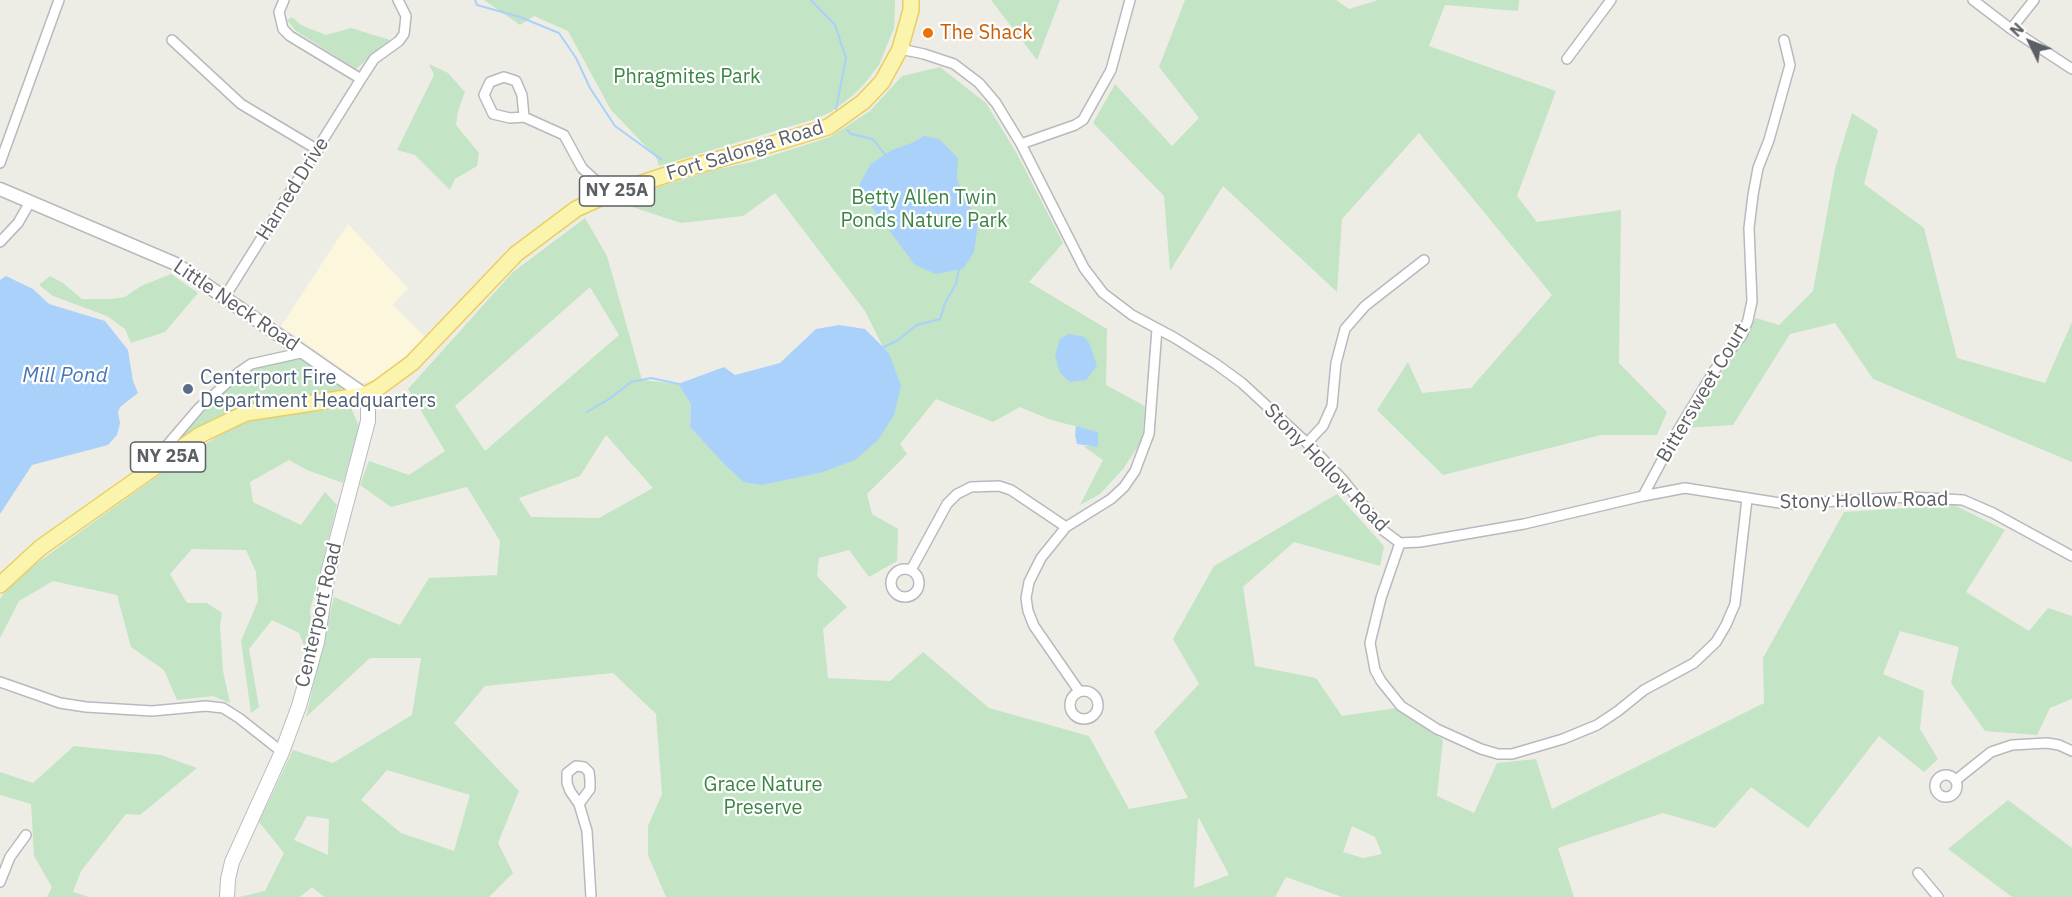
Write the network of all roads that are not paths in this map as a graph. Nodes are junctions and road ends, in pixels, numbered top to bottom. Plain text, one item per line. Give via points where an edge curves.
1 (59, 0) edge
2 (284, 0) edge
3 (398, 0) edge
4 (911, 0) edge
5 (1130, 0) edge
6 (1611, 0) edge
7 (1973, 0) edge
8 (2034, 0) edge
9 (2011, 28) junction
10 (172, 40) dead end
11 (1785, 40) dead end
12 (900, 49) junction
13 (1567, 59) dead end
14 (2072, 69) edge
15 (360, 79) junction
16 (524, 117) junction
17 (1021, 144) junction
18 (318, 150) junction
19 (0, 163) edge
20 (0, 189) edge
21 (605, 196) junction
22 (30, 202) junction
23 (0, 242) edge
24 (1424, 260) dead end
25 (224, 298) junction
26 (1157, 330) junction
27 (305, 352) junction
28 (365, 395) junction
29 (1307, 444) junction
30 (157, 465) junction
31 (1643, 496) junction
32 (1747, 499) junction
33 (1066, 527) junction
34 (1400, 543) junction
35 (2072, 556) edge
36 (912, 570) dead end
37 (0, 585) edge
38 (0, 682) edge
39 (1079, 691) dead end
40 (2072, 751) edge
41 (282, 752) junction
42 (1956, 780) dead end
43 (579, 804) dead end
44 (26, 835) dead end
45 (1918, 873) dead end
46 (0, 882) edge
47 (227, 897) edge
48 (591, 897) edge
49 (1938, 897) edge

1 - 19 street
2 - 15 street via 279,12 283,29
3 - 15 street, Harned Drive via 406,16 404,34 374,59
4 - 12 main road, Fort Salonga Road / NY 25A
5 - 17 street via 1111,70 1083,120
6 - 13 street
7 - 9 street
8 - 9 street
9 - 14 street
10 - 18 street via 241,104
11 - 31 street, Bittersweet Court via 1790,65 1753,195 1749,228 1752,301 1748,320 1677,432
12 - 17 street, Stony Hollow Road via 954,64 979,83
12 - 21 main road, Fort Salonga Road / NY 25A via 882,82 864,102 828,127
15 - 18 street, Harned Drive
16 - 16 street via 493,114 484,95 490,82 504,77 516,81
16 - 21 street via 564,135 582,168
17 - 26 street, Stony Hollow Road via 1084,268 1103,293
18 - 25 street, Harned Drive
20 - 22 street, Little Neck Road
21 - 28 main road, Fort Salonga Road / NY 25A via 576,209 516,254 412,363
22 - 23 street
22 - 25 street, Little Neck Road via 176,264
24 - 29 street via 1365,306 1345,329 1336,363 1332,406 1323,426
25 - 27 street, Little Neck Road
26 - 29 street, Stony Hollow Road via 1183,342 1242,383
26 - 33 street via 1149,434 1135,471 1111,499
27 - 28 street, Little Neck Road
27 - 30 street via 251,364 238,373 199,408 164,449
28 - 30 main road, NY 25A via 246,413 200,435
28 - 41 main road, Centerport Road via 368,421 328,573 317,642
29 - 34 street, Stony Hollow Road via 1343,480 1384,531
30 - 37 main road, NY 25A via 40,548
31 - 32 street, Stony Hollow Road via 1685,488
31 - 34 street, Stony Hollow Road via 1524,524 1420,543
32 - 34 street via 1735,604 1716,642 1694,663 1644,690 1597,725 1512,754 1481,749 1437,729 1401,706 1375,670 1370,643
32 - 35 street, Stony Hollow Road via 1786,504 1910,497 1963,500
33 - 36 street via 1011,490 999,486 971,487 947,504
33 - 39 street via 1041,558 1026,598 1034,626
38 - 41 street via 60,703 86,707 152,711 223,708
40 - 42 street via 2047,743 2012,746 1990,752
41 - 47 main road, Centerport Road via 232,862
43 - 48 street via 587,831
44 - 46 street via 10,857
45 - 49 street

